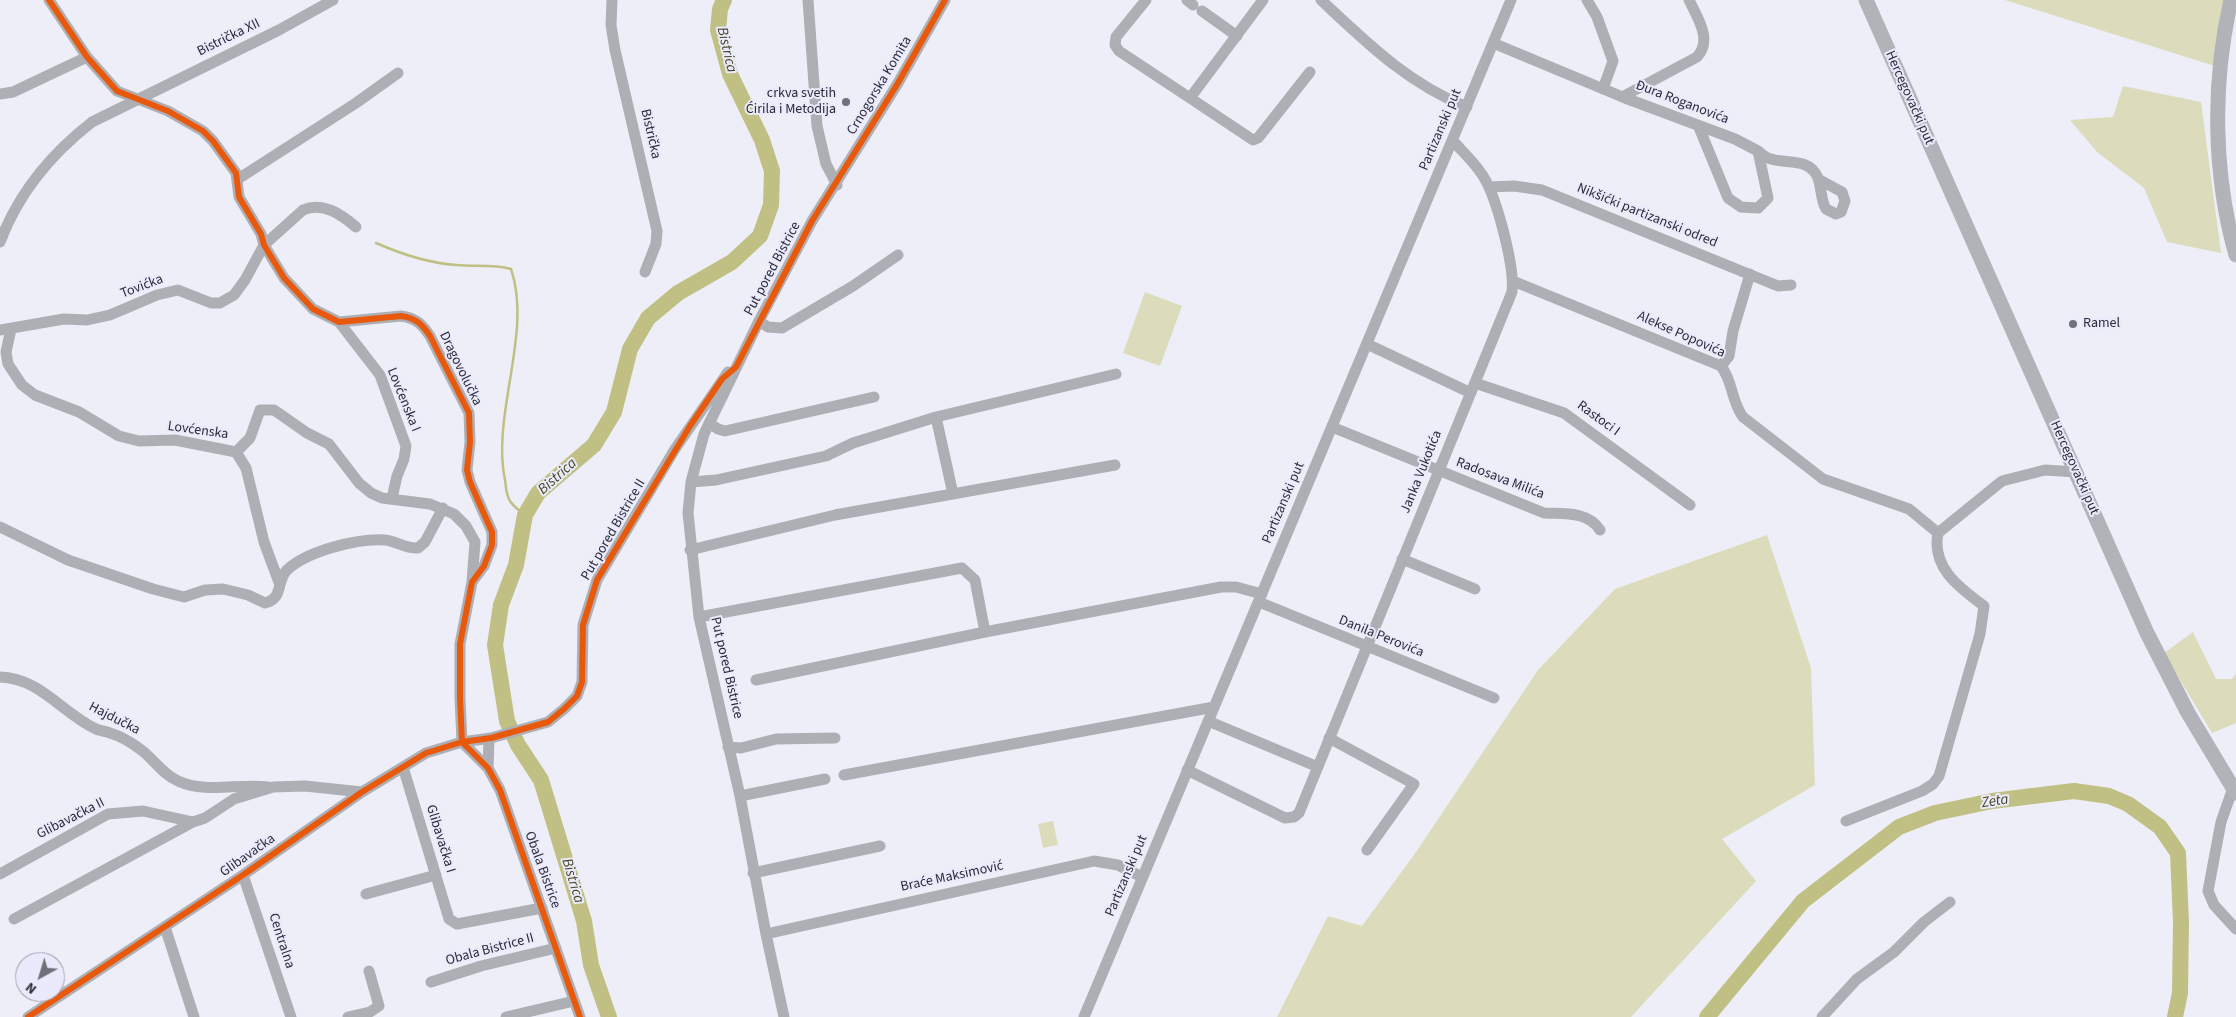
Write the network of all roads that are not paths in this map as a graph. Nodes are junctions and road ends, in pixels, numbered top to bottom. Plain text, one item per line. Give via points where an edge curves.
1 (49, 0) edge
2 (333, 0) edge
3 (612, 0) edge
4 (808, 0) edge
5 (945, 0) edge
6 (1146, 0) edge
7 (1263, 0) edge
8 (1321, 0) edge
9 (1511, 0) edge
10 (1587, 0) edge
11 (1689, 0) edge
12 (1866, 0) edge
13 (2231, 0) edge
14 (1194, 5) edge
15 (1237, 36) junction
16 (1493, 43) junction
17 (87, 57) junction
18 (1310, 72) dead end
19 (398, 73) dead end
20 (1603, 89) junction
21 (0, 94) edge
22 (1622, 97) junction
23 (136, 98) junction
24 (1190, 98) junction
25 (1466, 107) junction
26 (1698, 125) junction
27 (1452, 140) junction
28 (1758, 151) junction
29 (1818, 179) dead end
30 (238, 180) junction
31 (836, 185) junction
32 (1489, 187) junction
33 (356, 228) dead end
34 (0, 242) edge
35 (264, 245) junction
36 (898, 255) dead end
37 (2236, 255) edge
38 (645, 272) dead end
39 (1750, 274) junction
40 (1513, 281) junction
41 (1791, 285) dead end
42 (759, 321) junction
43 (339, 322) junction
44 (6, 329) edge
45 (1367, 344) junction
46 (1721, 366) junction
47 (736, 367) junction
48 (1116, 374) dead end
49 (1473, 388) junction
50 (874, 397) dead end
51 (936, 417) junction
52 (709, 423) junction
53 (690, 426) junction
54 (1332, 427) junction
55 (704, 434) junction
56 (236, 452) junction
57 (1115, 465) dead end
58 (1438, 471) junction
59 (2076, 472) junction
60 (691, 482) junction
61 (953, 494) junction
62 (392, 498) junction
63 (1690, 505) dead end
64 (443, 508) junction
65 (0, 526) edge
66 (1600, 530) dead end
67 (1938, 533) junction
68 (690, 550) junction
69 (1402, 559) junction
70 (472, 582) junction
71 (280, 585) junction
72 (1475, 589) dead end
73 (1260, 598) junction
74 (699, 617) junction
75 (986, 632) junction
76 (1366, 648) junction
77 (0, 677) edge
78 (756, 680) dead end
79 (1494, 698) dead end
80 (1214, 707) junction
81 (1208, 721) junction
82 (490, 738) junction
83 (835, 738) dead end
84 (1329, 738) junction
85 (462, 742) junction
86 (728, 747) junction
87 (403, 767) junction
88 (488, 768) junction
89 (1318, 768) junction
90 (1187, 770) junction
91 (844, 775) dead end
92 (824, 779) dead end
93 (273, 787) junction
94 (2234, 791) edge
95 (362, 792) junction
96 (740, 796) junction
97 (1846, 821) dead end
98 (193, 822) junction
99 (880, 846) dead end
100 (1367, 850) dead end
101 (754, 873) junction
102 (0, 874) edge
103 (243, 875) junction
104 (436, 875) junction
105 (1142, 877) junction
106 (366, 894) dead end
107 (1950, 902) dead end
108 (542, 908) junction
109 (14, 919) dead end
110 (166, 927) junction
111 (2236, 929) edge
112 (766, 934) junction
113 (556, 948) junction
114 (369, 971) dead end
115 (431, 982) dead end
116 (574, 1001) junction
117 (28, 1017) edge
118 (194, 1017) edge
119 (291, 1017) edge
120 (348, 1017) edge
121 (506, 1017) edge
122 (580, 1017) edge
123 (784, 1017) edge
124 (1084, 1017) edge
125 (1822, 1017) edge

1 - 17 street
2 - 23 street, Bistrička XII via 279,30
3 - 38 street, Bistrička via 615,50 657,230 656,244
4 - 31 street via 817,126 826,164
5 - 31 street, Crnogorska Komita
6 - 24 street via 1116,37 1115,45
7 - 15 street
8 - 25 street via 1393,66 1418,83
9 - 16 street, Partizanski put
10 - 20 street via 1597,17 1613,61
11 - 22 street via 1703,28 1702,52
12 - 59 main road, Hercegovački put
13 - 37 main road via 2222,56 2218,128 2222,181
14 - 15 street
15 - 24 street
16 - 20 street, Đura Roganovića
16 - 25 street, Partizanski put
17 - 21 street via 13,92
17 - 23 street via 117,91
18 - 24 street via 1258,138 1253,140
19 - 30 street
20 - 22 street, Đura Roganovića
22 - 26 street, Đura Roganovića
23 - 30 street via 203,130
23 - 34 street, Bistrička XII via 76,134 24,193
25 - 27 street, Partizanski put
26 - 28 street, Đura Roganovića
26 - 28 street via 1728,198 1741,207 1758,208 1768,198
27 - 32 street, Janka Vukotića via 1482,173
27 - 45 street, Partizanski put
28 - 29 street, Đura Roganovića via 1770,159 1803,164 1813,170
30 - 35 street via 239,198 261,234
31 - 42 street, Put pored Bistrice via 812,221
32 - 39 street, Nikšićki partizanski odred via 1542,190
32 - 40 street, Janka Vukotića
33 - 35 street via 340,214 309,207
35 - 43 street via 284,278 313,309
35 - 44 street, Tovićka via 234,295 220,303 211,303 178,290 156,295 110,316 64,319
36 - 42 street via 782,328 768,327
39 - 41 street, Nikšićki partizanski odred via 1778,286
39 - 46 street via 1733,331 1730,356
40 - 46 street, Alekse Popovića
40 - 49 street, Janka Vukotića via 1509,302
42 - 47 street, Put pored Bistrice
43 - 62 street, Lovćenska I via 380,375 406,446
43 - 70 street, Dragovolučka via 401,316 416,320 430,336 459,390 469,413 467,470 492,532 492,545 484,566
44 - 56 street, Lovćenska via 8,364 22,385 35,395 79,412 120,436 139,441 175,440
45 - 49 street, Rastoci I
45 - 54 street, Partizanski put
46 - 67 street, Alekse Popovića via 1743,416 1822,479 1910,509
47 - 52 street, Put pored Bistrice
47 - 53 street, Put pored Bistrice II via 722,379
48 - 51 street
49 - 58 street, Janka Vukotića
49 - 63 street, Rastoci I via 1564,413
50 - 52 street via 725,431
51 - 60 street via 853,443 826,456 716,480
51 - 61 street
52 - 55 street, Put pored Bistrice
53 - 55 street
53 - 82 street, Put pored Bistrice II via 597,580 583,625 582,682 577,696 548,722
54 - 58 street, Radosava Milića
54 - 73 street, Partizanski put
55 - 60 street, Put pored Bistrice
56 - 62 street, Lovćenska via 250,438 260,410 274,410 329,444 364,488 382,498
56 - 71 street via 246,468 264,542
57 - 61 street
58 - 66 street, Radosava Milića via 1544,512 1581,516 1595,522
58 - 69 street, Janka Vukotića
59 - 67 street via 2045,470 2002,480
59 - 94 main road, Hercegovački put via 2156,653
60 - 68 street, Put pored Bistrice via 688,513
61 - 68 street via 835,516
62 - 64 street, Lovćenska
64 - 70 street, Lovćenska via 466,526 476,542
64 - 71 street via 425,542 418,548 387,540 369,540 308,556 286,570
65 - 71 street via 68,560 130,583 184,597 223,589 265,603 276,598
67 - 97 street via 1938,551 1947,575 1984,606 1980,634 1939,776 1922,791
68 - 74 street, Put pored Bistrice
69 - 72 street
69 - 76 street, Janka Vukotića
70 - 85 street, Dragovolučka via 460,644
73 - 75 street, Danila Perovića via 1236,587 1221,587
73 - 76 street, Danila Perovića
73 - 80 street, Partizanski put
74 - 75 street via 962,568 975,580
74 - 86 street, Put pored Bistrice
75 - 78 street, Danila Perovića
76 - 79 street, Danila Perovića
76 - 84 street, Janka Vukotića
77 - 93 street, Hajdučka via 12,677 42,690 90,725 142,750 167,776 179,782 195,786 251,784
80 - 81 street, Partizanski put
80 - 91 street
81 - 89 street
81 - 90 street, Partizanski put
82 - 85 street, Glibavačka
82 - 88 street
83 - 86 street via 776,739 741,748
84 - 89 street, Janka Vukotića
84 - 100 street via 1414,784
85 - 87 street, Glibavačka via 426,753
85 - 88 street, Obala Bistrice
86 - 96 street, Put pored Bistrice
87 - 95 street, Glibavačka
87 - 104 street, Glibavačka I
88 - 108 street, Obala Bistrice via 500,790
89 - 90 street, Janka Vukotića via 1299,813 1285,818
90 - 105 street, Partizanski put
92 - 96 street
93 - 95 street via 305,786
93 - 98 street via 234,799
94 - 111 street, Hercegovački put via 2221,822 2208,891 2214,905
95 - 103 street, Glibavačka
96 - 101 street, Put pored Bistrice
98 - 102 street, Glibavačka II via 143,811 108,814
98 - 109 street
99 - 101 street
101 - 112 street, Put pored Bistrice
103 - 110 street, Glibavačka
103 - 119 street, Centralna
104 - 106 street
104 - 108 street, Glibavačka I via 449,919 457,924
105 - 112 street, Braće Maksimović via 1118,866 1094,861
105 - 124 street, Partizanski put
107 - 125 street via 1894,952 1857,979
108 - 113 street, Obala Bistrice
110 - 117 street, Glibavačka
110 - 118 street
112 - 123 street, Put pored Bistrice
113 - 115 street, Obala Bistrice II
113 - 116 street, Obala Bistrice
114 - 120 street via 379,1006 370,1012
116 - 121 street
116 - 122 street, Obala Bistrice

